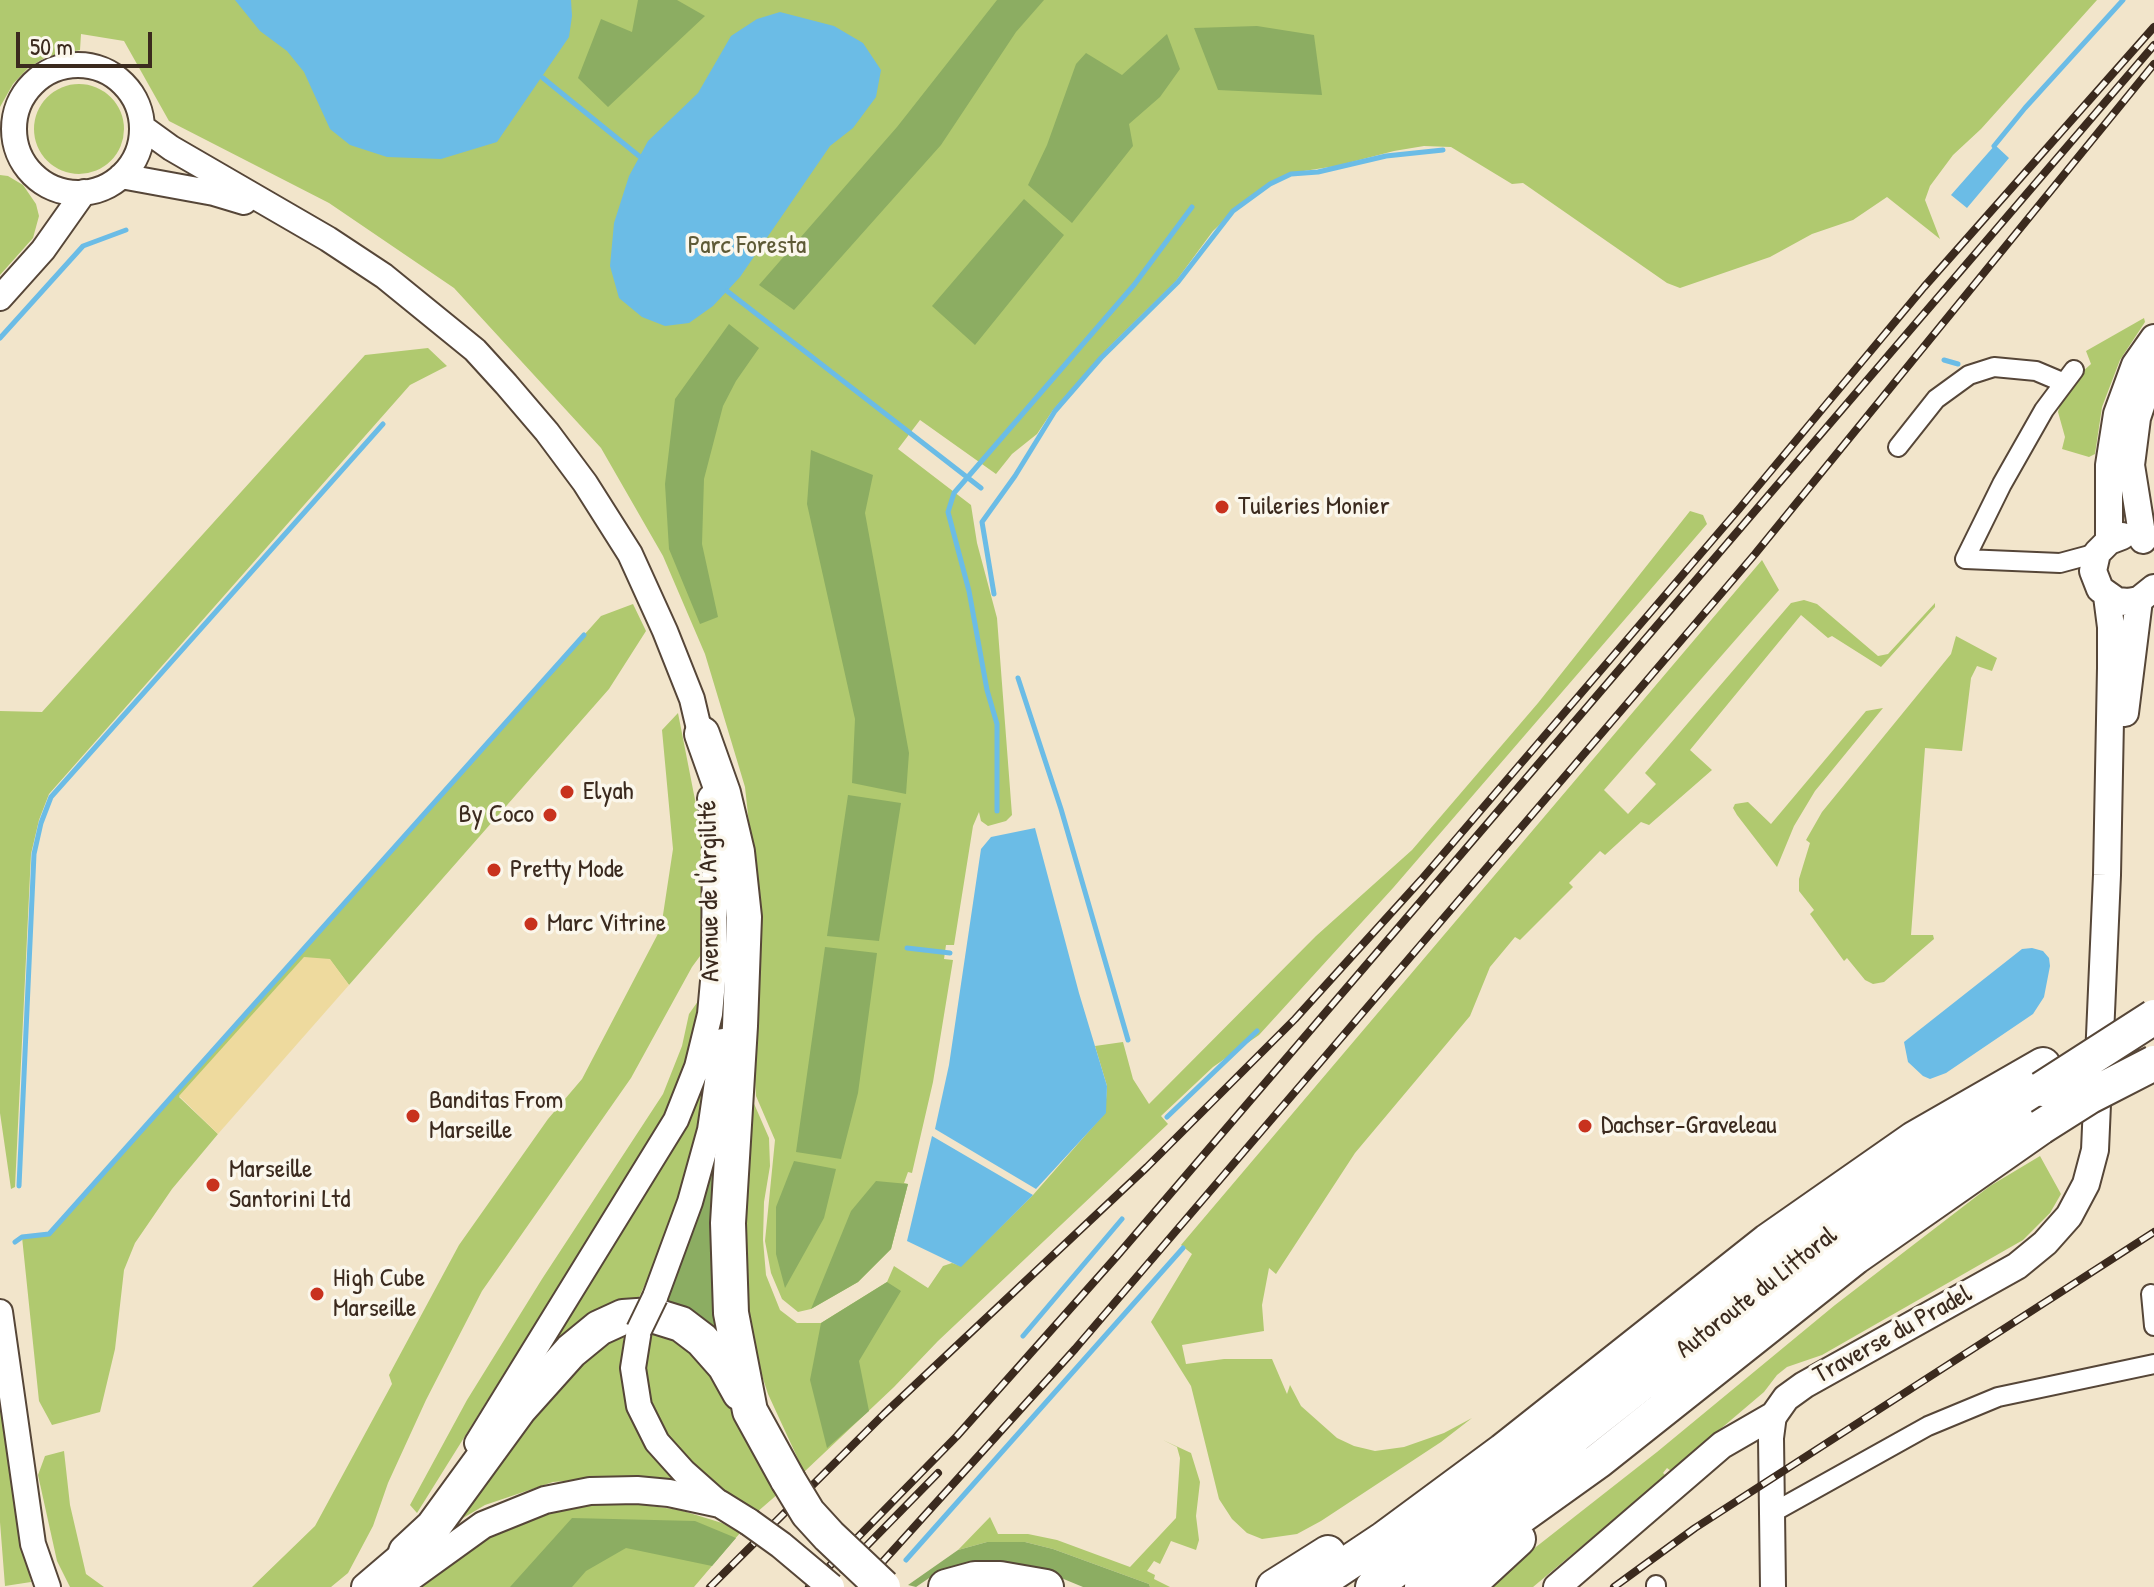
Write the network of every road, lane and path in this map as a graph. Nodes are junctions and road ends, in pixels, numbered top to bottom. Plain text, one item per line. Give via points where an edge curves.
1 (142, 127) junction
2 (121, 176) junction
3 (41, 181) junction
4 (84, 192) junction
5 (281, 214) junction
6 (54, 232) junction
7 (0, 298) edge
8 (2154, 338) edge
9 (2154, 367) edge
10 (1898, 447) dead end
11 (2149, 545) edge
12 (2103, 547) junction
13 (2060, 563) junction
14 (2101, 588) junction
15 (2147, 594) edge
16 (702, 734) junction
17 (715, 835) junction
18 (2107, 875) junction
19 (2154, 1016) edge
20 (2154, 1063) edge
21 (2043, 1077) junction
22 (2151, 1294) dead end
23 (0, 1312) edge
24 (2154, 1326) edge
25 (2154, 1364) edge
26 (750, 1411) junction
27 (1774, 1415) junction
28 (1503, 1451) junction
29 (1598, 1461) junction
30 (720, 1504) junction
31 (1772, 1513) junction
32 (406, 1552) junction
33 (48, 1587) edge
34 (365, 1587) edge
35 (397, 1587) edge
36 (831, 1587) edge
37 (883, 1587) edge
38 (946, 1587) edge
39 (1046, 1587) edge
40 (1274, 1587) edge
41 (1312, 1587) edge
42 (1373, 1587) edge
43 (1422, 1587) edge
44 (1466, 1587) edge
45 (1557, 1587) edge
46 (1773, 1587) edge

1 - 2 street via 136,153
1 - 3 street via 131,93 111,74 88,65 53,69 26,91 14,124 17,151
1 - 5 street, Avenue de l'Argilité
2 - 4 street
2 - 5 street, Avenue de l'Argilité via 214,193
3 - 4 street
3 - 6 street
4 - 6 street
5 - 16 street, Avenue de l'Argilité via 328,239 425,307 475,350 547,432 630,554
6 - 7 street
8 - 12 main road via 2135,365 2117,414
9 - 11 main road via 2137,418 2131,465
10 - 13 street via 1936,399 1969,375 1994,367 2068,376 2002,484 1965,559
11 - 12 main road via 2126,535
12 - 13 street
12 - 14 main road via 2093,571
13 - 14 street
14 - 15 main road via 2128,602
14 - 18 main road via 2111,627
15 - 18 main road
16 - 17 street, Avenue de l'Argilité
16 - 26 highway via 723,793 744,917 728,1223 731,1313
17 - 30 street, bridge via 725,936 722,1063 690,1202 639,1330 633,1368 639,1406 657,1442
17 - 32 street, Avenue de l'Argilité via 710,1014 676,1120
18 - 27 main road, Traverse du Pradel via 2095,1150 2086,1184 2069,1216 2017,1266 1804,1385
19 - 21 highway, Autoroute du Littoral, bridge
20 - 29 highway, Autoroute du Littoral, bridge via 2041,1127 1855,1257
21 - 28 highway via 1914,1139 1768,1241
21 - 42 highway, Autoroute du Littoral via 1830,1234 1552,1454
22 - 24 street
23 - 33 street via 33,1544
25 - 31 street via 1998,1397 1928,1426
26 - 32 highway via 725,1366 681,1324 652,1315 623,1317 571,1351 519,1409 433,1527
26 - 37 highway, bridge via 808,1513
27 - 31 street
27 - 45 main road, Traverse du Pradel via 1722,1445
28 - 40 highway via 1420,1495
28 - 41 highway
29 - 43 highway, Autoroute du Littoral
29 - 44 highway
30 - 35 main road via 637,1490 590,1491 545,1500 483,1525
30 - 36 main road, bridge
31 - 46 street
32 - 34 main road, Avenue de l'Argilité
38 - 39 highway via 1000,1579

